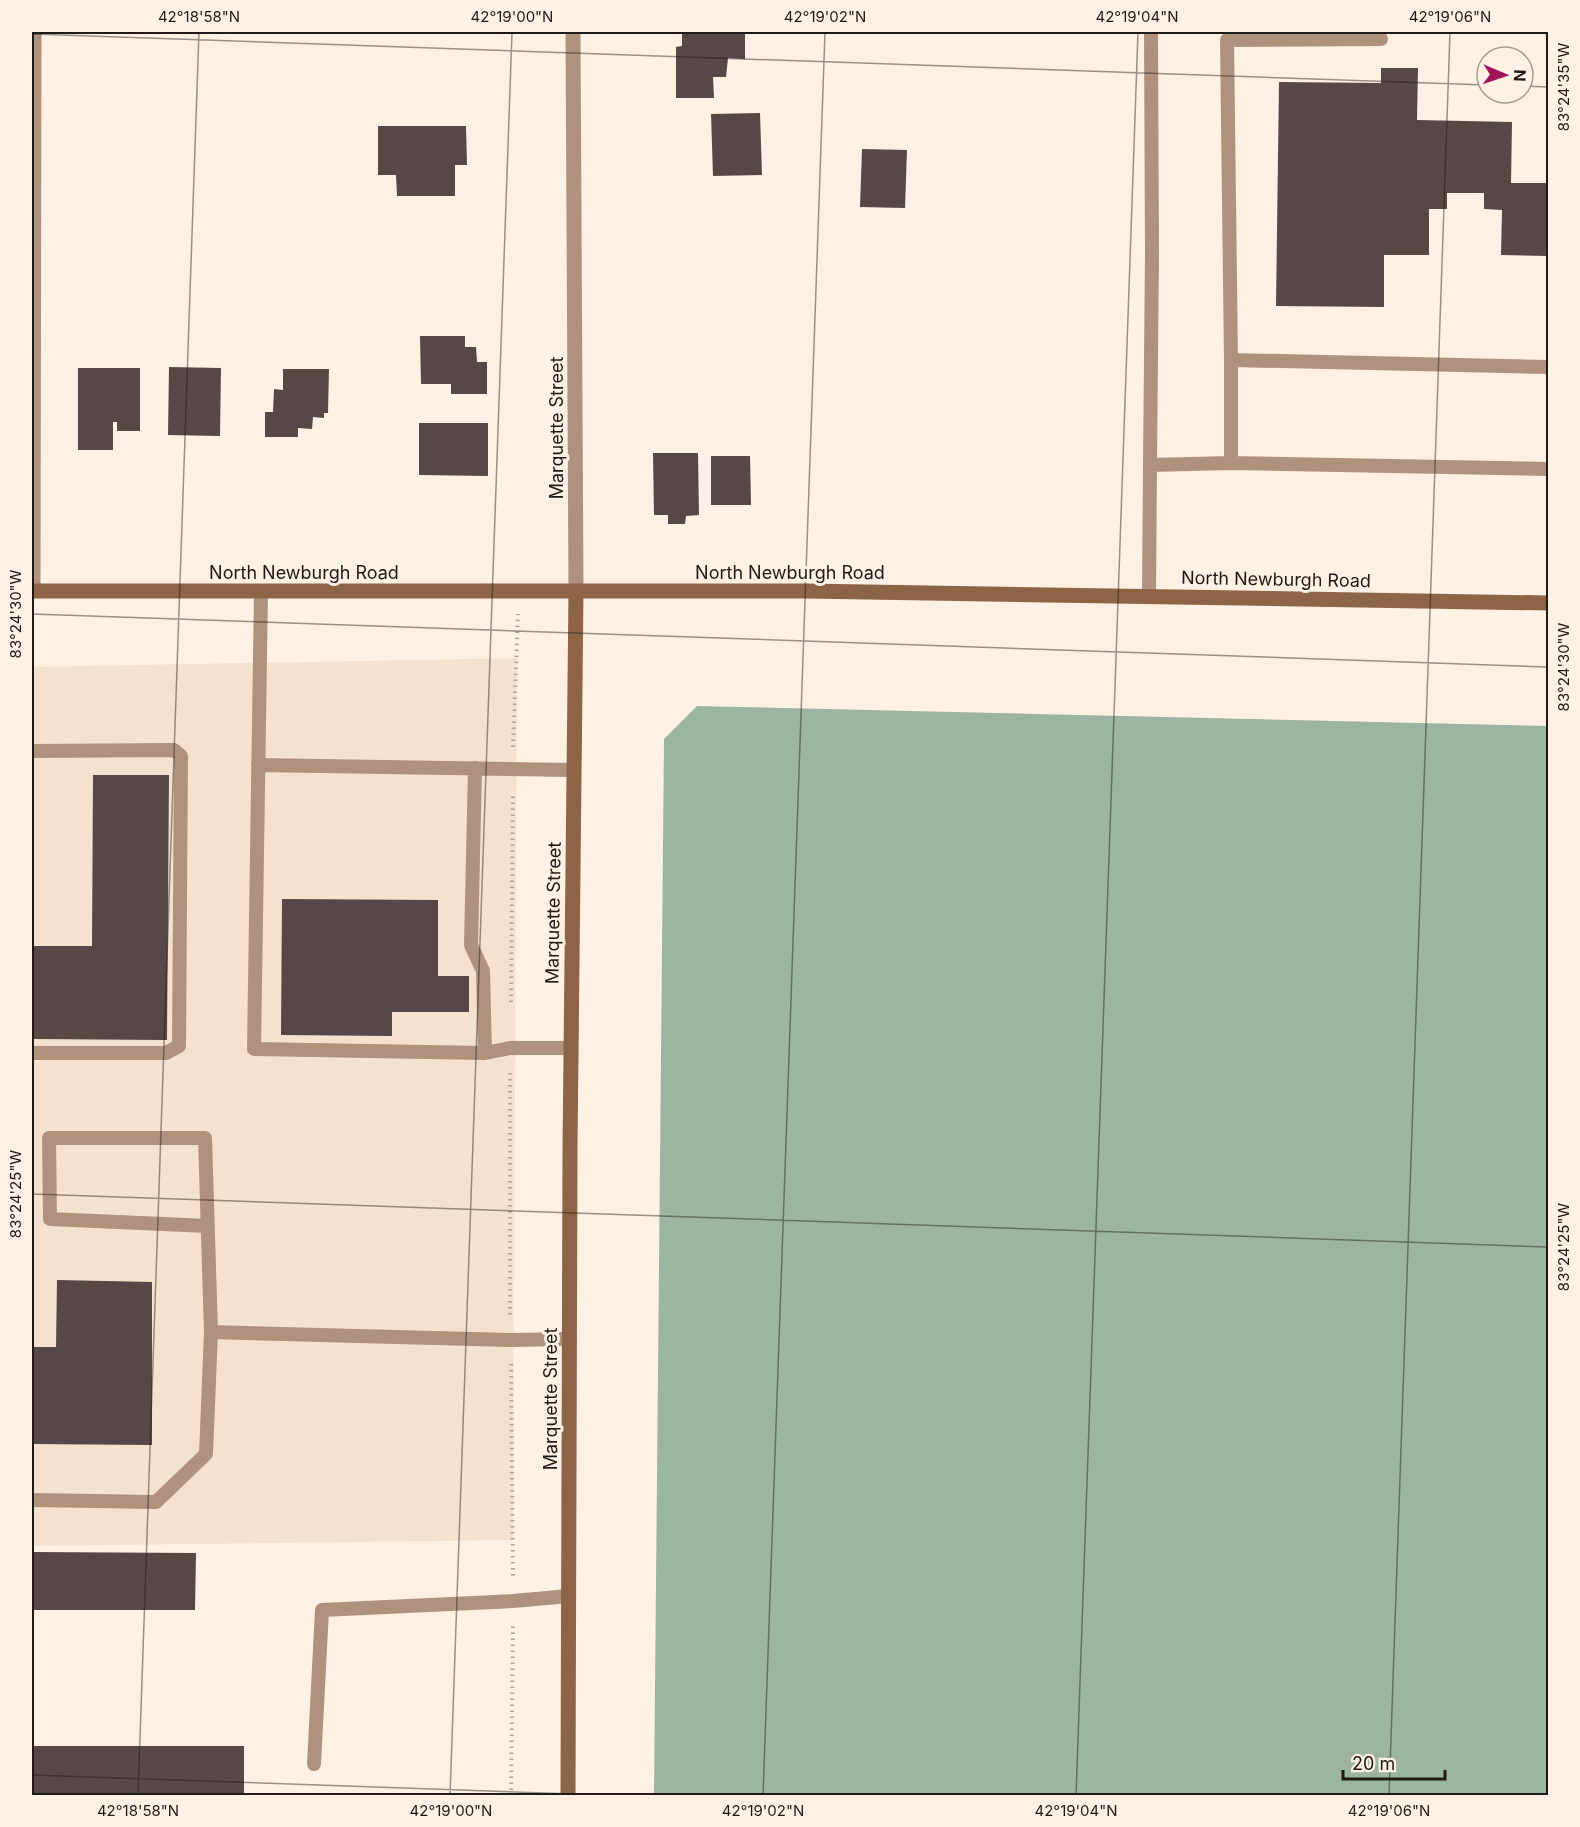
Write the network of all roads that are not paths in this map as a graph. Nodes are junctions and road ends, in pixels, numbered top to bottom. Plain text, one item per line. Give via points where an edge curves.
1 (34, 32) edge
2 (573, 32) edge
3 (1151, 32) edge
4 (1228, 35) edge
5 (1381, 39) dead end
6 (1231, 360) junction
7 (1548, 367) edge
8 (1231, 463) junction
9 (1150, 465) junction
10 (1548, 469) edge
11 (32, 591) edge
12 (576, 591) junction
13 (261, 592) junction
14 (1149, 596) junction
15 (1548, 603) edge
16 (32, 751) edge
17 (258, 765) junction
18 (475, 768) junction
19 (574, 770) junction
20 (571, 1048) junction
21 (32, 1053) edge
22 (485, 1053) junction
23 (208, 1226) junction
24 (211, 1332) junction
25 (570, 1339) junction
26 (32, 1500) edge
27 (568, 1596) junction
28 (314, 1764) dead end
29 (568, 1796) edge

1 - 11 street
2 - 12 street, Marquette Street
3 - 9 lane
4 - 5 lane
4 - 6 lane
6 - 7 lane
6 - 8 lane
8 - 9 lane
8 - 10 lane
9 - 14 lane
11 - 13 main road, North Newburgh Road
12 - 13 main road, North Newburgh Road
12 - 14 main road, North Newburgh Road
12 - 19 main road, Marquette Street
13 - 17 lane
14 - 15 main road, North Newburgh Road
16 - 21 lane via 174,750 181,756 178,1046 166,1053
17 - 18 lane
17 - 22 lane via 254,1049
18 - 19 lane
18 - 22 lane via 471,945 483,971
19 - 20 main road, Marquette Street
20 - 22 lane via 510,1047
20 - 25 main road, Marquette Street
23 - 23 lane via 205,1138 49,1137 50,1220
23 - 24 lane
24 - 25 lane
24 - 26 lane via 207,1454 156,1502
25 - 27 main road, Marquette Street
27 - 28 lane via 322,1610
27 - 29 main road, Marquette Street

